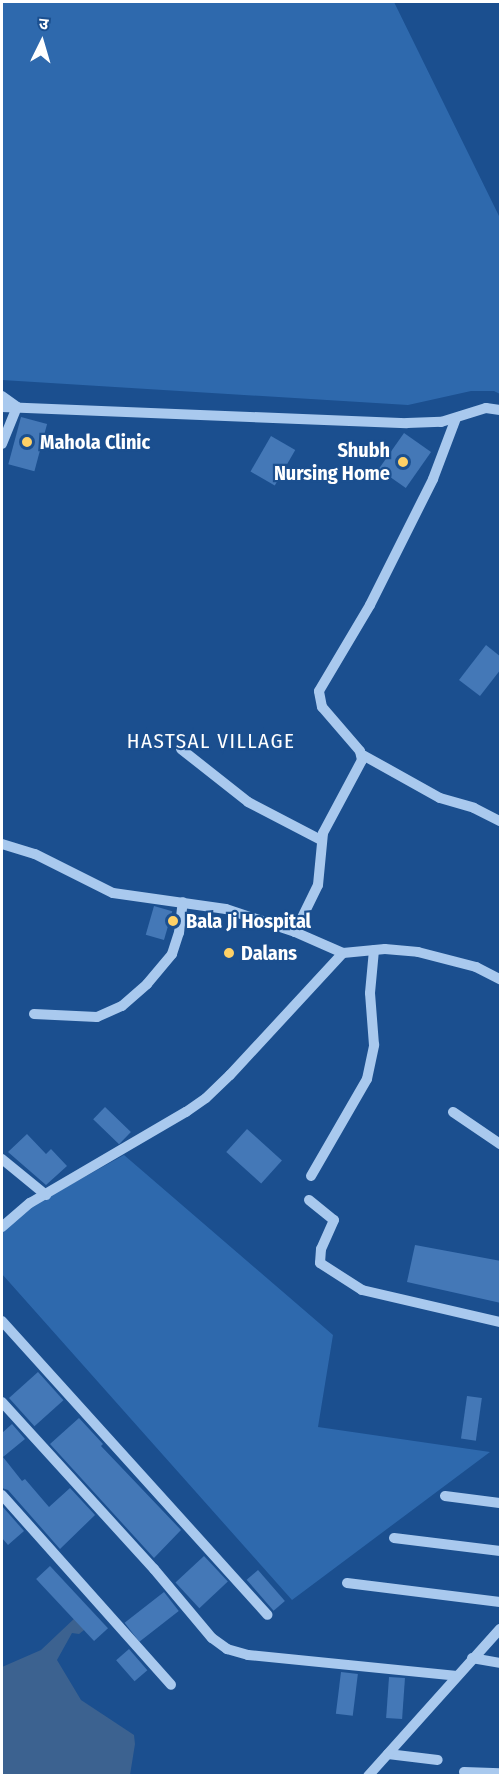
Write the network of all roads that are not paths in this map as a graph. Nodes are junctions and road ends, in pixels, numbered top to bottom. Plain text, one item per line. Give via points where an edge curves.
1 (2, 396) edge
2 (2, 407) edge
3 (17, 407) junction
4 (501, 410) edge
5 (456, 418) junction
6 (2, 444) edge
7 (181, 749) dead end
8 (361, 753) junction
9 (501, 821) edge
10 (321, 840) junction
11 (2, 844) edge
12 (183, 902) junction
13 (295, 932) junction
14 (374, 950) junction
15 (343, 953) junction
16 (501, 979) edge
17 (34, 1014) dead end
18 (453, 1112) dead end
19 (501, 1144) edge
20 (2, 1159) edge
21 (311, 1176) dead end
22 (46, 1195) junction
23 (309, 1200) dead end
24 (2, 1227) edge
25 (2, 1321) edge
26 (501, 1322) edge
27 (2, 1402) edge
28 (2, 1495) edge
29 (445, 1496) dead end
30 (501, 1503) edge
31 (394, 1538) dead end
32 (501, 1551) edge
33 (347, 1583) dead end
34 (501, 1602) edge
35 (268, 1615) dead end
36 (501, 1629) edge
37 (472, 1658) junction
38 (501, 1664) edge
39 (457, 1676) junction
40 (171, 1684) dead end
41 (387, 1754) junction
42 (438, 1760) dead end
43 (464, 1772) dead end
44 (501, 1773) edge
45 (368, 1776) edge

1 - 3 street
2 - 3 street
3 - 5 street via 407,423
3 - 6 street
4 - 5 street via 486,408
5 - 8 street via 433,479 375,596 319,691 322,707
7 - 10 street via 248,802
8 - 9 street via 440,798
8 - 10 street via 361,763
10 - 13 street via 318,885
11 - 12 street via 35,854 103,890
12 - 13 street via 241,913
12 - 17 street via 172,954 122,1006 97,1017
13 - 15 street
14 - 15 street
14 - 16 street via 402,950 444,958
14 - 21 street via 370,993 374,1045 367,1079
15 - 22 street via 206,1098
18 - 19 street
20 - 22 street
22 - 24 street
23 - 26 street via 334,1220 319,1255 320,1263 362,1290
25 - 35 street
27 - 39 street via 212,1638 227,1648 248,1655
28 - 40 street
29 - 30 street
31 - 32 street
33 - 34 street
36 - 37 street
37 - 38 street
37 - 39 street
39 - 41 street
41 - 42 street
41 - 45 street
43 - 44 street

